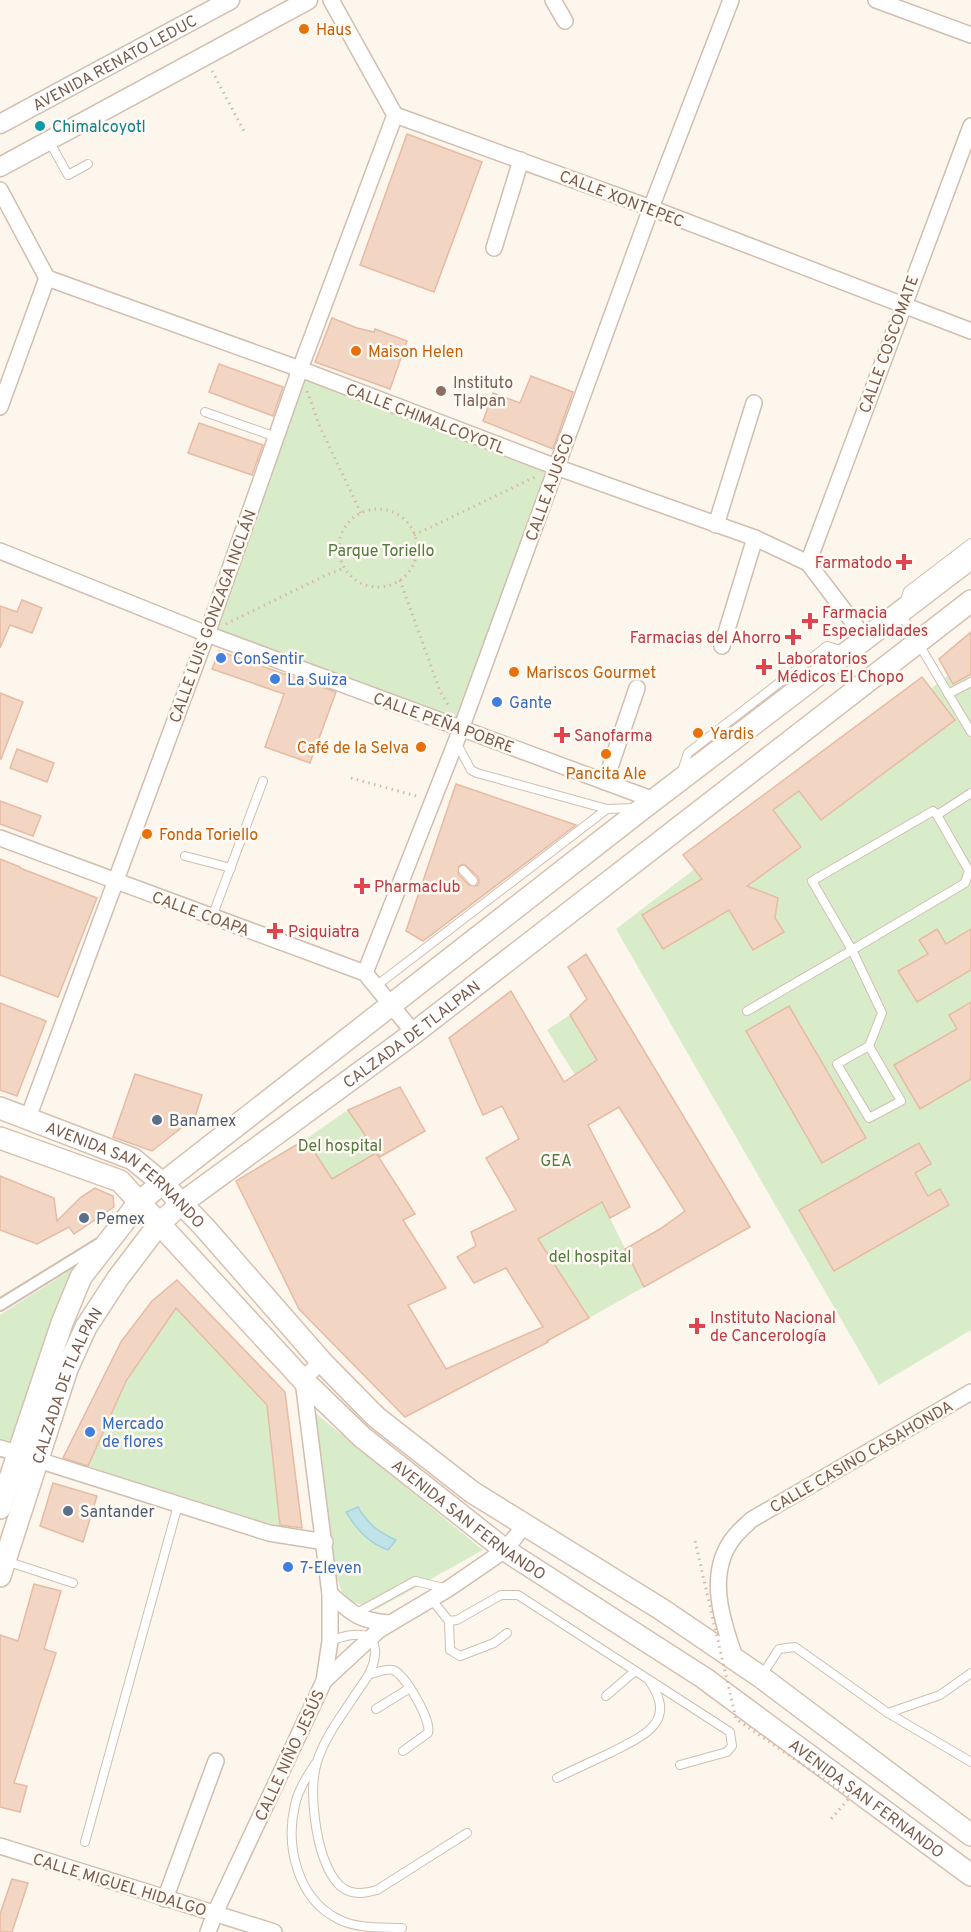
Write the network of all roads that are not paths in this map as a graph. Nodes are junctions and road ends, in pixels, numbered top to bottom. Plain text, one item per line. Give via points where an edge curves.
1 (230, 0) edge
2 (308, 0) edge
3 (331, 0) edge
4 (553, 0) edge
5 (730, 0) edge
6 (876, 0) edge
7 (565, 21) dead end
8 (971, 35) edge
9 (395, 115) junction
10 (0, 124) edge
11 (971, 126) edge
12 (49, 141) junction
13 (521, 160) junction
14 (88, 164) dead end
15 (0, 167) edge
16 (0, 190) edge
17 (651, 208) junction
18 (494, 249) dead end
19 (47, 278) junction
20 (903, 305) junction
21 (971, 331) edge
22 (300, 369) junction
23 (754, 403) dead end
24 (0, 407) edge
25 (205, 412) dead end
26 (276, 437) junction
27 (556, 467) junction
28 (716, 525) junction
29 (755, 538) junction
30 (971, 543) edge
31 (0, 551) edge
32 (971, 558) edge
33 (808, 563) junction
34 (971, 601) edge
35 (900, 613) junction
36 (207, 634) junction
37 (865, 638) junction
38 (918, 641) junction
39 (722, 646) dead end
40 (971, 682) edge
41 (637, 688) dead end
42 (948, 694) junction
43 (971, 732) edge
44 (458, 735) junction
45 (263, 781) dead end
46 (605, 782) junction
47 (971, 793) edge
48 (648, 805) junction
49 (607, 808) junction
50 (937, 814) junction
51 (0, 838) edge
52 (185, 856) dead end
53 (231, 868) junction
54 (463, 870) dead end
55 (115, 881) junction
56 (473, 881) dead end
57 (212, 917) junction
58 (852, 950) junction
59 (365, 973) junction
60 (376, 986) junction
61 (391, 1004) junction
62 (747, 1011) dead end
63 (414, 1033) junction
64 (869, 1046) junction
65 (0, 1108) edge
66 (28, 1118) junction
67 (0, 1137) edge
68 (162, 1183) junction
69 (140, 1201) junction
70 (182, 1203) junction
71 (159, 1224) junction
72 (112, 1236) junction
73 (0, 1305) edge
74 (321, 1361) junction
75 (303, 1380) junction
76 (971, 1392) edge
77 (18, 1454) edge
78 (178, 1505) junction
79 (0, 1508) edge
80 (524, 1526) junction
81 (325, 1542) junction
82 (556, 1545) junction
83 (505, 1550) junction
84 (2, 1568) edge
85 (545, 1575) junction
86 (73, 1583) dead end
87 (448, 1589) junction
88 (330, 1594) junction
89 (431, 1599) junction
90 (354, 1615) junction
91 (449, 1621) junction
92 (388, 1623) junction
93 (507, 1633) dead end
94 (371, 1637) junction
95 (330, 1641) junction
96 (736, 1660) junction
97 (635, 1671) junction
98 (971, 1673) edge
99 (370, 1674) junction
100 (761, 1677) junction
101 (648, 1679) junction
102 (324, 1681) junction
103 (410, 1688) junction
104 (606, 1696) dead end
105 (376, 1709) dead end
106 (888, 1713) junction
107 (837, 1732) junction
108 (403, 1752) dead end
109 (806, 1754) junction
110 (216, 1761) dead end
111 (971, 1762) edge
112 (316, 1763) junction
113 (680, 1764) dead end
114 (557, 1778) dead end
115 (467, 1833) dead end
116 (971, 1834) edge
117 (86, 1842) dead end
118 (0, 1846) edge
119 (971, 1875) edge
120 (165, 1899) junction
121 (215, 1913) junction
122 (402, 1928) dead end
123 (208, 1932) edge
124 (274, 1932) edge

1 - 10 street, AVENIDA RENATO LEDUC
2 - 12 street
3 - 9 street
4 - 7 street
5 - 17 street, CALLE AJUSCO
6 - 8 street
9 - 13 street, CALLE XONTEPEC
9 - 22 street, CALLE LUIS GONZAGA INCLÁN
11 - 20 street, CALLE COSCOMATE
12 - 14 lane via 68,175
12 - 15 street
13 - 17 street, CALLE XONTEPEC
13 - 18 street
16 - 19 street
17 - 20 street, CALLE XONTEPEC
17 - 27 street, CALLE AJUSCO
19 - 22 street, CALLE CHIMALCOYOTL
19 - 24 street
20 - 21 street, CALLE XONTEPEC
20 - 33 street, CALLE COSCOMATE
22 - 26 street, CALLE LUIS GONZAGA INCLÁN
22 - 27 street, CALLE CHIMALCOYOTL
23 - 28 street
25 - 26 lane
26 - 36 street, CALLE LUIS GONZAGA INCLÁN
27 - 28 street, CALLE CHIMALCOYOTL
27 - 44 street, CALLE AJUSCO
28 - 29 street, CALLE CHIMALCOYOTL
29 - 33 street, CALLE CHIMALCOYOTL
29 - 39 street
30 - 35 lane via 908,591
31 - 36 street, CALLE PEÑA POBRE
32 - 35 main road, CALZADA DE TLALPAN
33 - 37 street, CALLE CHIMALCOYOTL
34 - 38 main road, CALZADA DE TLALPAN
35 - 37 main road, CALZADA DE TLALPAN
35 - 38 lane
36 - 44 street, CALLE PEÑA POBRE
36 - 55 street, CALLE LUIS GONZAGA INCLÁN
37 - 48 main road, CALZADA DE TLALPAN
38 - 42 lane
38 - 63 main road, CALZADA DE TLALPAN
40 - 42 lane
41 - 46 street
42 - 43 lane
44 - 46 street, CALLE PEÑA POBRE
44 - 49 lane via 471,770 477,773
44 - 59 street, CALLE AJUSCO
45 - 53 lane
46 - 48 street, CALLE PEÑA POBRE
47 - 50 lane
48 - 49 lane
48 - 61 main road, CALZADA DE TLALPAN
49 - 60 lane
50 - 58 lane via 969,871 964,883
50 - 58 lane via 933,811 812,881
51 - 55 street, CALLE COAPA
52 - 53 lane
53 - 57 lane
54 - 56 lane
55 - 57 street, CALLE COAPA
55 - 66 street, CALLE LUIS GONZAGA INCLÁN
57 - 59 street, CALLE COAPA
58 - 62 lane
58 - 64 lane via 882,1013
59 - 60 street, CALLE COAPA
60 - 61 street, CALLE COAPA
61 - 63 street, CALLE COAPA
61 - 68 main road, CALZADA DE TLALPAN
63 - 70 main road, CALZADA DE TLALPAN
64 - 64 lane via 837,1064 869,1118 900,1101
65 - 66 main road, AVENIDA SAN FERNANDO
66 - 68 main road, AVENIDA SAN FERNANDO via 133,1159
67 - 69 main road, AVENIDA SAN FERNANDO via 120,1181
68 - 69 main road, CALZADA DE TLALPAN
68 - 70 main road, AVENIDA SAN FERNANDO
69 - 71 main road, AVENIDA SAN FERNANDO
69 - 72 main road, CALZADA DE TLALPAN
70 - 71 main road, CALZADA DE TLALPAN
70 - 74 main road, AVENIDA SAN FERNANDO
71 - 75 main road, AVENIDA SAN FERNANDO
71 - 77 main road, CALZADA DE TLALPAN via 86,1327 67,1369
72 - 73 street
72 - 77 main road, CALZADA DE TLALPAN via 81,1277
74 - 75 street
74 - 80 main road, AVENIDA SAN FERNANDO via 376,1417 472,1492
75 - 81 street, CALLE NIÑO JESÚS
75 - 83 main road, AVENIDA SAN FERNANDO via 362,1437
76 - 96 street, CALLE CASINO CASAHONDA via 752,1520 734,1537 723,1557 717,1581 722,1620
77 - 78 street
77 - 79 main road, CALZADA DE TLALPAN
77 - 84 main road, CALZADA DE TLALPAN
78 - 81 street via 269,1533
78 - 117 lane
80 - 82 main road, AVENIDA SAN FERNANDO
80 - 83 street
81 - 88 street, CALLE NIÑO JESÚS
82 - 85 main road via 561,1565 553,1574
82 - 96 main road, AVENIDA SAN FERNANDO
83 - 85 main road, AVENIDA SAN FERNANDO
83 - 87 street
84 - 86 lane
85 - 109 main road, AVENIDA SAN FERNANDO via 704,1678
87 - 89 street
87 - 90 lane via 415,1581
88 - 90 street
88 - 95 street, CALLE NIÑO JESÚS
89 - 91 lane
89 - 92 street
90 - 92 street via 366,1621
91 - 93 lane via 450,1650 460,1656 494,1643
91 - 97 lane via 501,1594 518,1594
92 - 94 street
94 - 95 lane via 358,1634
94 - 99 lane via 376,1651
94 - 102 street
95 - 102 street, CALLE NIÑO JESÚS
96 - 100 main road, AVENIDA SAN FERNANDO
97 - 101 lane
97 - 104 lane
98 - 106 lane via 940,1695
99 - 103 lane via 396,1671
99 - 112 lane
100 - 106 lane via 779,1649 795,1647
100 - 107 main road, AVENIDA SAN FERNANDO
101 - 113 lane via 727,1729 732,1739 727,1752
101 - 114 lane via 660,1702 661,1714 656,1724 644,1736
102 - 121 street, CALLE NIÑO JESÚS
103 - 105 lane
103 - 108 lane via 430,1730
106 - 111 lane
107 - 109 main road
107 - 116 main road, AVENIDA SAN FERNANDO
109 - 119 main road, AVENIDA SAN FERNANDO
110 - 120 street
112 - 115 lane via 313,1793 318,1834 329,1870 337,1884 351,1892 377,1890
112 - 122 lane via 294,1807 292,1836 300,1878 323,1910 340,1920 361,1926
118 - 120 street, CALLE MIGUEL HIDALGO
120 - 121 street, CALLE MIGUEL HIDALGO
121 - 123 street, CALLE NIÑO JESÚS
121 - 124 street, CALLE MIGUEL HIDALGO

